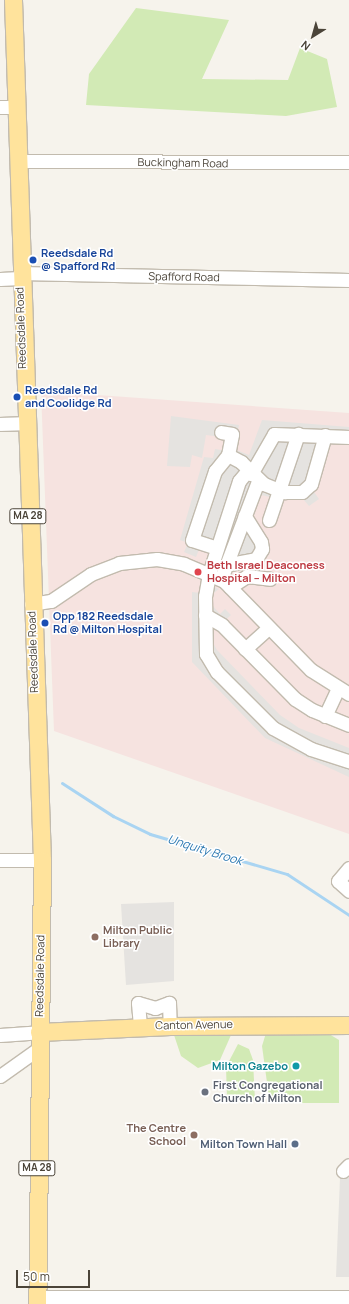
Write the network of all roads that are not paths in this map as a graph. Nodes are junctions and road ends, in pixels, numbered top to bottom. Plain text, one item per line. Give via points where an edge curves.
1 (12, 0) edge
2 (8, 107) edge
3 (17, 161) junction
4 (349, 162) edge
5 (20, 276) junction
6 (0, 279) edge
7 (349, 280) edge
8 (24, 423) junction
9 (0, 424) edge
10 (221, 432) dead end
11 (298, 434) junction
12 (325, 435) junction
13 (349, 437) edge
14 (228, 455) junction
15 (252, 475) junction
16 (280, 490) junction
17 (245, 516) junction
18 (269, 520) dead end
19 (217, 548) junction
20 (230, 564) junction
21 (270, 579) dead end
22 (220, 580) junction
23 (32, 604) junction
24 (205, 615) junction
25 (268, 628) junction
26 (245, 649) junction
27 (343, 691) edge
28 (325, 716) junction
29 (349, 725) edge
30 (349, 761) edge
31 (0, 860) edge
32 (42, 860) junction
33 (349, 868) edge
34 (349, 891) edge
35 (349, 1025) edge
36 (170, 1026) junction
37 (140, 1027) junction
38 (39, 1032) junction
39 (0, 1035) edge
40 (38, 1049) junction
41 (0, 1076) edge
42 (349, 1297) edge
43 (165, 1300) edge
44 (281, 1300) edge
45 (34, 1302) edge

1 - 2 main road, Reedsdale Road / MA 28
2 - 3 main road, Reedsdale Road / MA 28
3 - 4 street, Buckingham Road
3 - 5 main road, Reedsdale Road / MA 28
5 - 6 street, Spafford Road
5 - 7 street, Spafford Road
5 - 8 main road, Reedsdale Road / MA 28
8 - 9 street
8 - 23 main road, Reedsdale Road / MA 28
10 - 14 street via 232,434
11 - 12 street
11 - 15 street via 272,435
11 - 16 street
12 - 13 street
12 - 16 street via 308,488 298,493
14 - 15 street
14 - 19 street via 215,471 192,540
15 - 16 street
15 - 17 street
15 - 19 street via 239,481
16 - 18 street
17 - 20 street
17 - 20 street via 261,542 262,549 256,559
19 - 22 street
20 - 22 street
21 - 22 street via 247,576
22 - 23 street via 167,560 126,562 91,574 51,601
22 - 24 street
22 - 25 street
23 - 32 main road, Reedsdale Road / MA 28
24 - 26 street via 223,626
24 - 30 street via 207,657 236,692 284,735
25 - 26 street
25 - 27 street via 315,674
26 - 28 street via 291,696
27 - 28 street
28 - 29 street
31 - 32 street
32 - 38 main road, Reedsdale Road / MA 28
33 - 34 street via 338,881
35 - 36 main road, Canton Avenue
36 - 37 main road, Canton Avenue
36 - 37 street via 169,1003 155,1008 138,1002
37 - 38 main road, Canton Avenue
38 - 39 street
38 - 40 main road, Reedsdale Road / MA 28
40 - 41 street
40 - 45 main road, Reedsdale Road / MA 28
42 - 44 street
43 - 44 street
43 - 45 street

